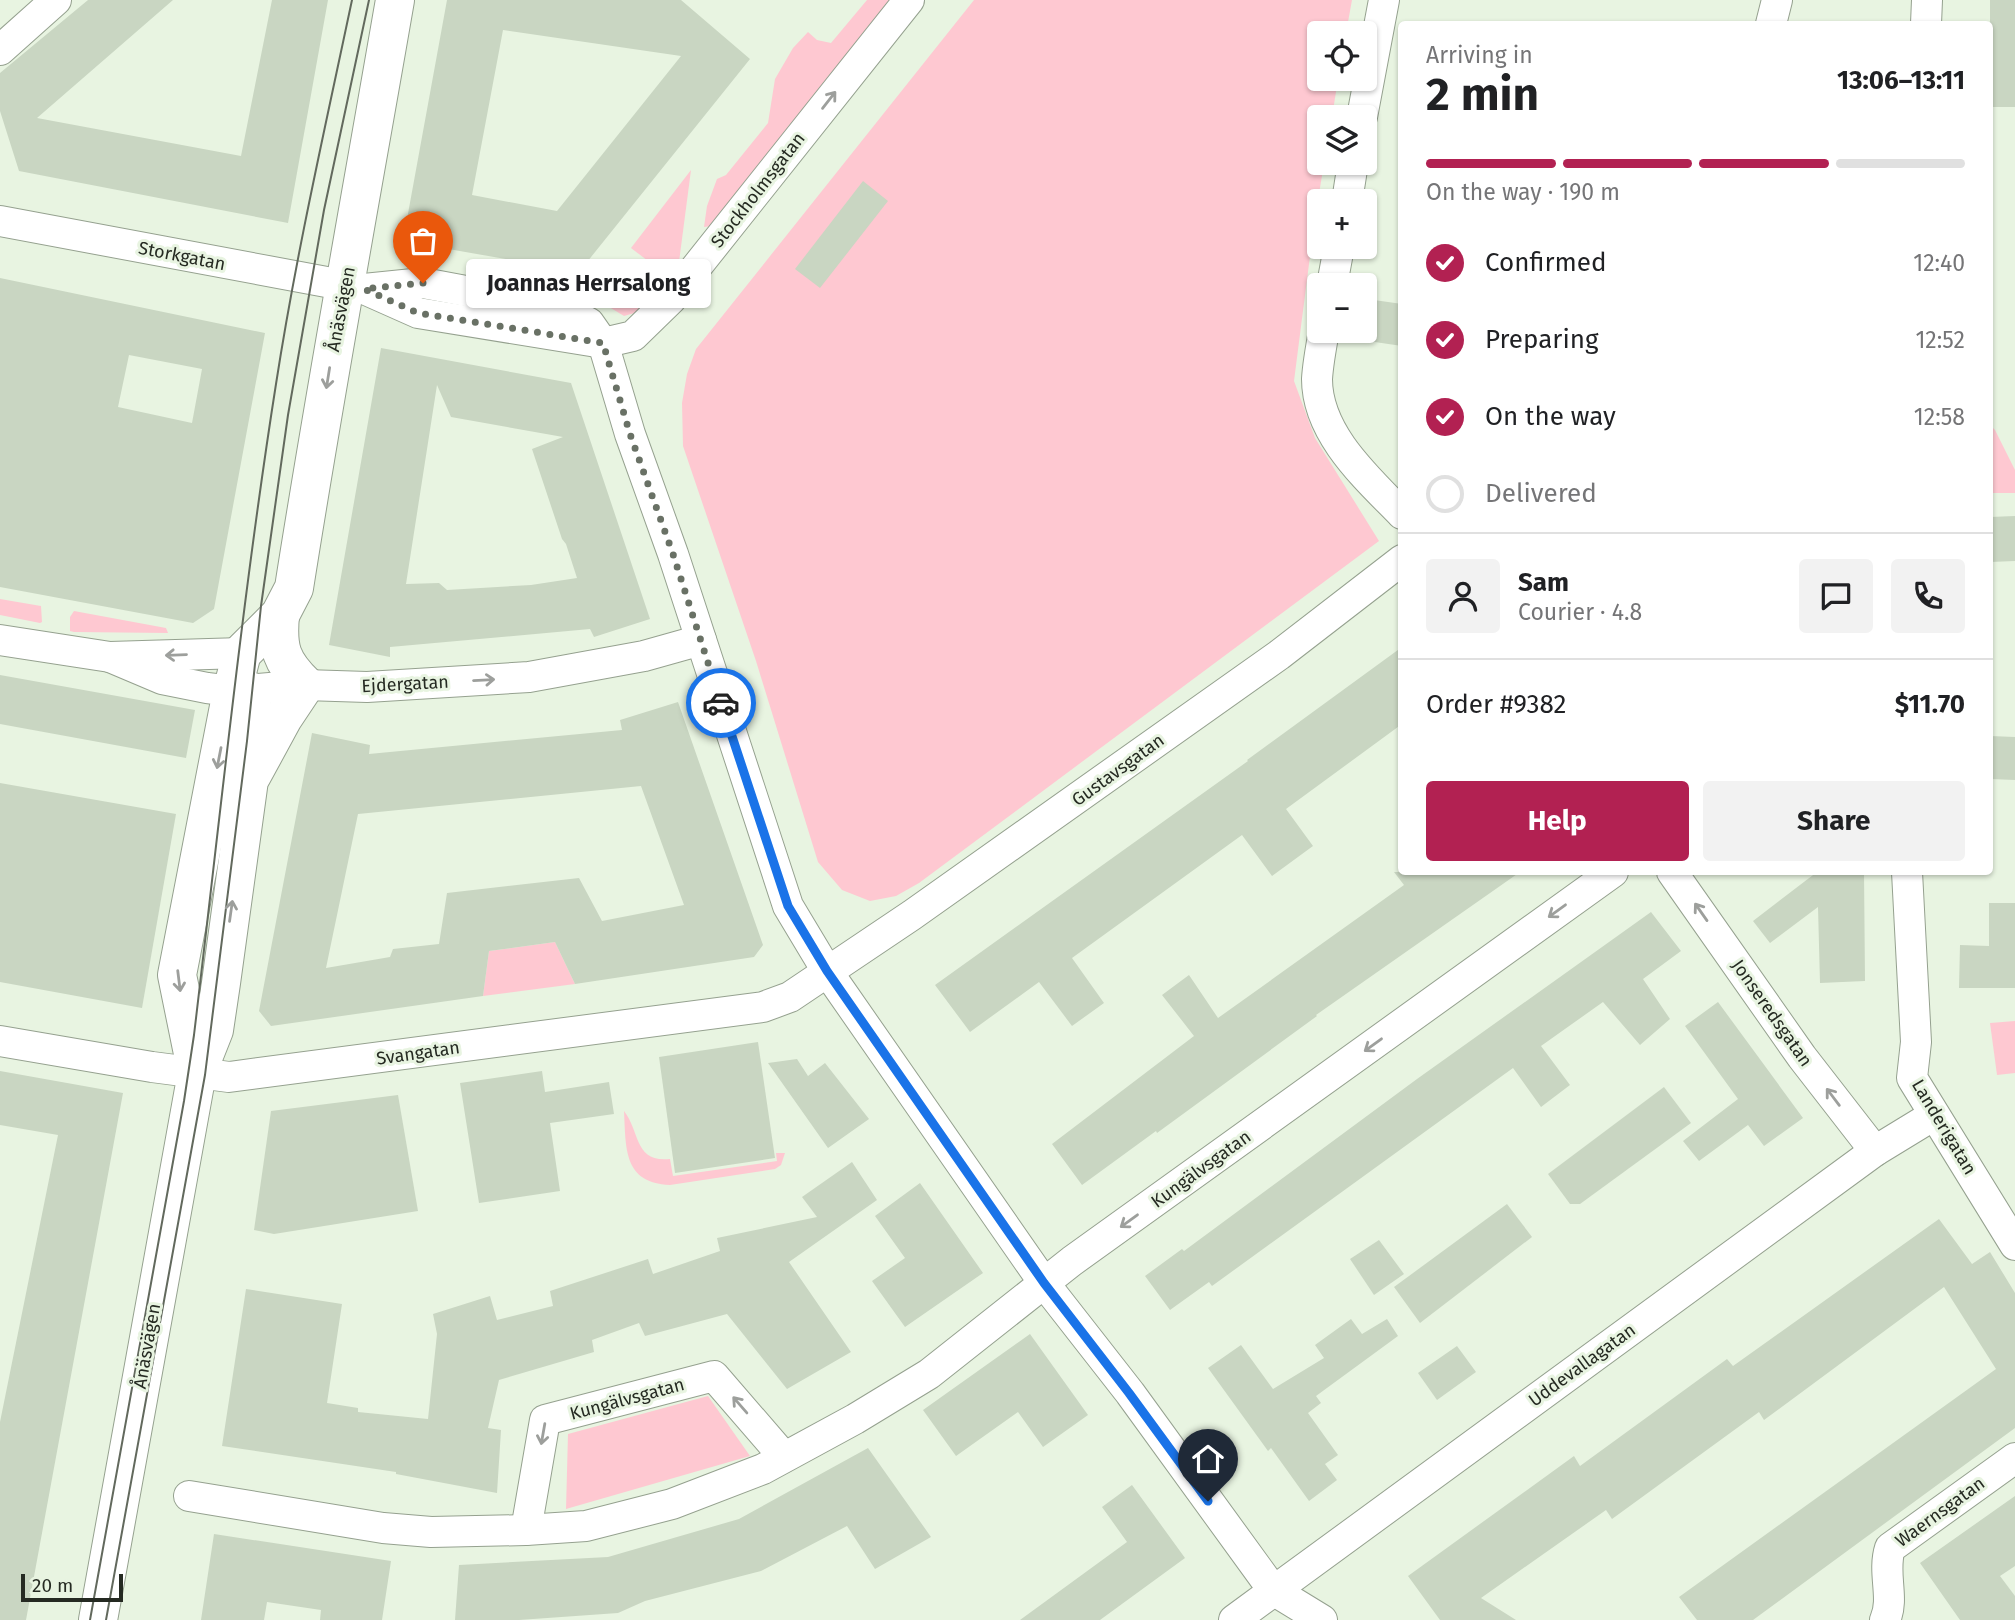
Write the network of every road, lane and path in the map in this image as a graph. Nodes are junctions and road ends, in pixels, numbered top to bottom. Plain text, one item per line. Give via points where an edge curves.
1 (56, 0) edge
2 (395, 0) edge
3 (909, 0) edge
4 (1384, 0) edge
5 (1777, 0) edge
6 (1927, 0) edge
7 (1772, 21) edge
8 (1926, 21) edge
9 (0, 50) edge
10 (1364, 105) edge
11 (0, 221) edge
12 (355, 288) junction
13 (603, 343) junction
14 (1322, 343) edge
15 (1398, 510) edge
16 (1398, 563) edge
17 (280, 615) junction
18 (0, 640) edge
19 (701, 640) junction
20 (242, 653) junction
21 (110, 657) junction
22 (305, 685) junction
23 (242, 690) junction
24 (249, 780) junction
25 (1609, 875) edge
26 (1674, 875) edge
27 (1907, 875) edge
28 (827, 971) junction
29 (0, 1041) edge
30 (197, 1073) junction
31 (1934, 1115) junction
32 (1875, 1152) junction
33 (2015, 1245) edge
34 (1044, 1283) junction
35 (784, 1457) junction
36 (2015, 1458) edge
37 (189, 1496) dead end
38 (526, 1530) junction
39 (1273, 1590) junction
40 (98, 1620) edge
41 (1234, 1620) edge
42 (1322, 1620) edge
43 (1885, 1620) edge

1 - 9 street
2 - 12 street, Ånäsvägen
13 -> 3 street, Stockholmsgatan via 633,336 671,299
4 - 10 street
5 - 7 street
6 - 8 street
11 - 12 street, Storkgatan
12 - 13 street, Storkgatan via 418,313
12 -> 17 street, Ånäsvägen via 333,349 294,588
13 - 19 street
14 - 15 street via 1317,381 1322,409 1360,471
16 - 28 street, Gustavsgatan via 1108,778
17 - 20 street, Ånäsvägen
17 - 22 street, Ånäsvägen via 278,641 284,659
18 - 21 street, Ejdergatan
22 -> 19 street, Ejdergatan via 367,687 529,677 644,656
19 - 28 street via 788,906
20 -> 21 street, Ejdergatan
20 - 23 street, Ånäsvägen
21 - 23 street, Ejdergatan via 162,679
22 - 23 street, Ejdergatan
22 - 24 street, Ånäsvägen
23 - 24 street, Ånäsvägen
23 -> 30 street, Ånäsvägen via 177,975
30 -> 24 street, Ånäsvägen via 214,1030
25 -> 34 street, Kungälvsgatan
32 -> 26 street, Jonseredsgatan
27 - 31 street, Landerigatan via 1916,1042 1912,1078
28 - 30 street, Svangatan via 790,997 763,1007 244,1076
28 - 34 street
29 - 30 street, Svangatan
30 - 40 street, Ånäsvägen
31 - 32 street, Uddevallagatan
31 - 33 street, Landerigatan
32 - 39 street, Uddevallagatan
34 - 35 street, Kungälvsgatan via 929,1374
34 - 39 street
35 - 38 street, Kungälvsgatan via 672,1504 586,1526
35 -> 38 street, Kungälvsgatan via 715,1376 545,1420
36 - 43 street, Waernsgatan via 1890,1548 1885,1567
37 - 38 street, Kungälvsgatan via 383,1528
39 - 41 street, Uddevallagatan
39 - 42 street

